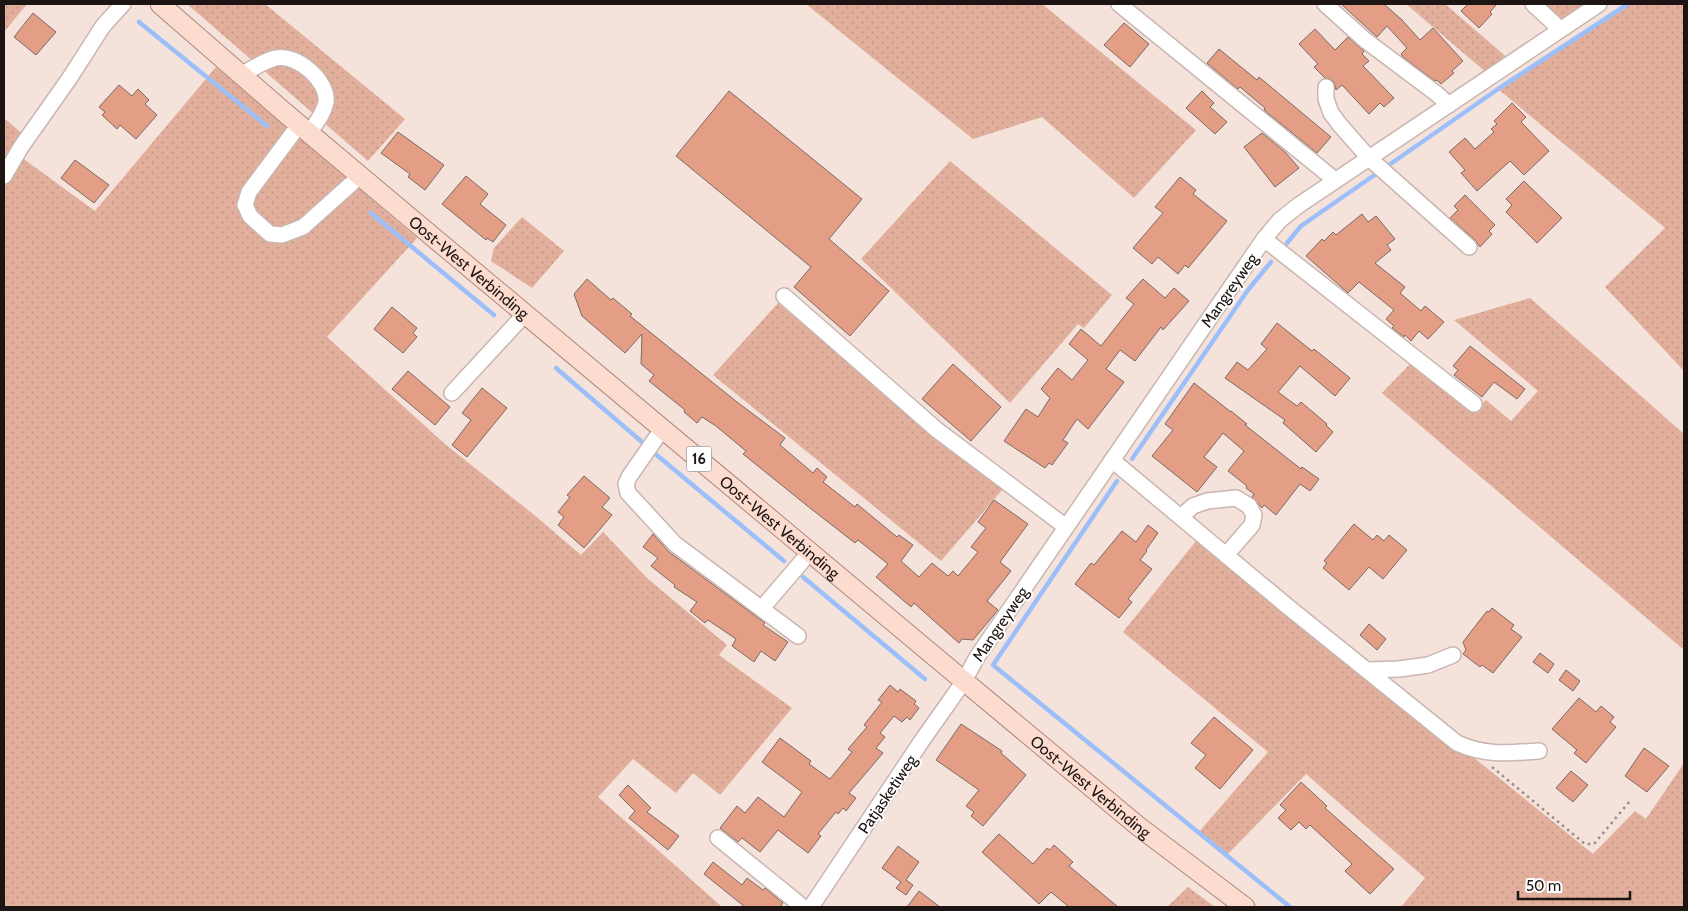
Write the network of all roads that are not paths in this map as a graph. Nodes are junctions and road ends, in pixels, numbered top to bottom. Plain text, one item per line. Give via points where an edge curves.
1 (123, 4) edge
2 (160, 4) edge
3 (1119, 4) edge
4 (1324, 4) edge
5 (1533, 4) edge
6 (1599, 4) edge
7 (1560, 29) junction
8 (241, 75) junction
9 (1326, 87) dead end
10 (1449, 105) junction
11 (304, 129) junction
12 (1370, 158) junction
13 (4, 176) edge
14 (360, 176) junction
15 (1336, 180) junction
16 (1264, 239) junction
17 (1469, 247) dead end
18 (784, 296) dead end
19 (525, 314) junction
20 (452, 393) dead end
21 (1474, 404) dead end
22 (663, 428) junction
23 (1112, 460) junction
24 (1181, 517) junction
25 (1066, 526) junction
26 (810, 552) junction
27 (1226, 555) junction
28 (762, 608) junction
29 (798, 636) dead end
30 (1453, 655) dead end
31 (1368, 670) junction
32 (964, 681) junction
33 (1539, 751) dead end
34 (718, 838) dead end
35 (803, 907) edge
36 (811, 907) edge
37 (1245, 907) edge

1 - 13 street via 103,26
2 - 8 main road, Oost-West Verbinding / 16
3 - 15 street
4 - 10 street
5 - 7 street
6 - 7 street, Mangreyweg
7 - 10 street, Mangreyweg
8 - 11 main road, Oost-West Verbinding / 16
8 - 11 street via 276,58 297,61 307,69 326,93 324,110
9 - 12 street via 1326,99 1332,113
10 - 12 street, Mangreyweg
11 - 14 main road, Oost-West Verbinding / 16
11 - 14 street via 249,192 246,205 250,216 270,234 282,235 303,228
12 - 15 street, Mangreyweg
12 - 17 street
14 - 19 main road, Oost-West Verbinding / 16
15 - 16 street, Mangreyweg via 1280,220
16 - 21 street
16 - 23 street, Mangreyweg
18 - 25 street via 937,430
19 - 20 street
19 - 22 main road, Oost-West Verbinding / 16
22 - 26 main road, Oost-West Verbinding / 16
22 - 28 street via 629,477 626,484 628,493 675,544
23 - 24 street
23 - 25 street, Mangreyweg
24 - 27 street
24 - 27 street via 1193,506 1225,498 1236,498 1249,506 1254,515 1252,526
25 - 32 street, Mangreyweg
26 - 28 street
26 - 32 main road, Oost-West Verbinding / 16
27 - 31 street
28 - 29 street
30 - 31 street via 1428,664
31 - 33 street via 1457,743 1492,754
32 - 36 street, Patjasketiweg
32 - 37 main road, Oost-West Verbinding / 16 via 1138,826
34 - 35 street

